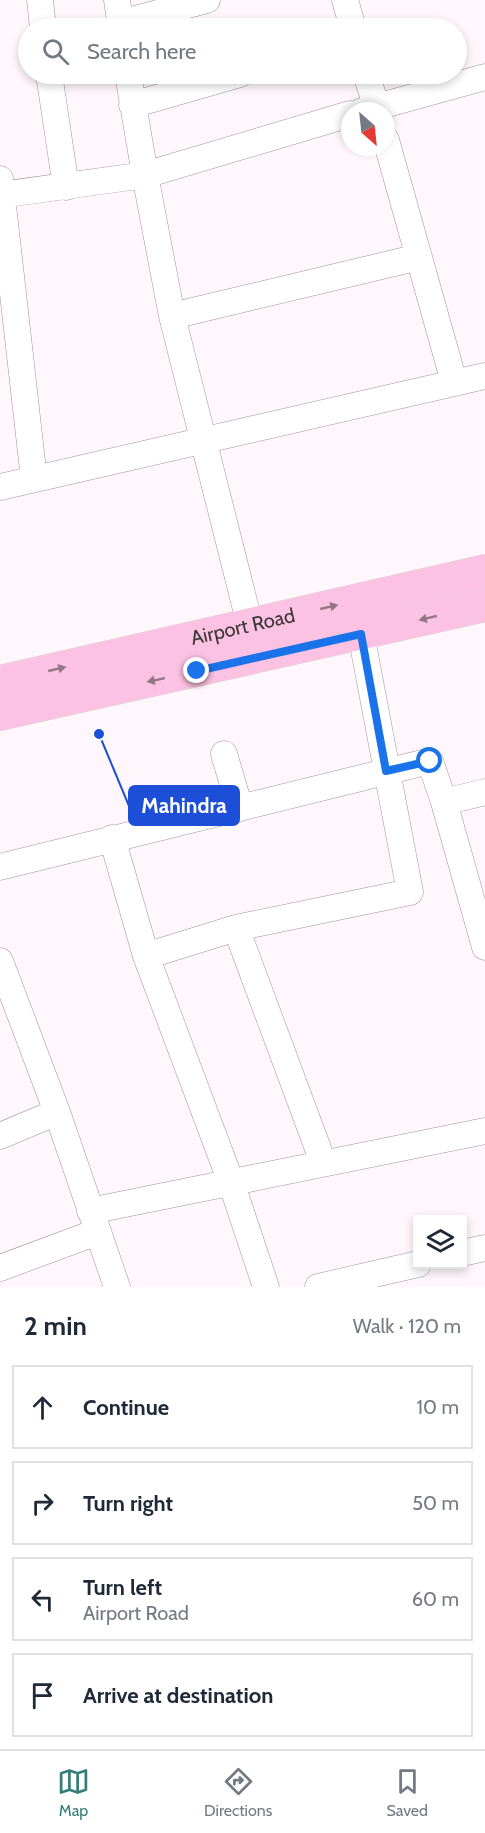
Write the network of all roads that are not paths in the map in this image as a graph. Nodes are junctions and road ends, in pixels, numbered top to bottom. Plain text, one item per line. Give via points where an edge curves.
1 (40, 0) edge
2 (207, 0) edge
3 (345, 0) edge
4 (120, 17) edge
5 (42, 18) edge
6 (350, 18) edge
7 (485, 77) edge
8 (467, 82) edge
9 (51, 84) edge
10 (129, 84) edge
11 (205, 84) edge
12 (368, 84) edge
13 (461, 84) edge
14 (371, 102) edge
15 (395, 103) edge
16 (132, 105) junction
17 (341, 117) edge
18 (391, 156) edge
19 (145, 175) junction
20 (66, 187) junction
21 (1, 190) edge
22 (419, 257) junction
23 (172, 316) junction
24 (485, 376) edge
25 (454, 382) junction
26 (205, 439) junction
27 (34, 479) junction
28 (0, 487) edge
29 (485, 571) edge
30 (485, 605) edge
31 (250, 625) junction
32 (361, 634) junction
33 (0, 682) edge
34 (0, 714) edge
35 (224, 754) dead end
36 (386, 771) junction
37 (485, 792) edge
38 (444, 802) junction
39 (240, 807) junction
40 (112, 838) junction
41 (0, 867) edge
42 (236, 928) junction
43 (485, 946) edge
44 (146, 956) junction
45 (0, 961) edge
46 (57, 1112) junction
47 (485, 1131) edge
48 (0, 1136) edge
49 (323, 1162) junction
50 (231, 1182) junction
51 (94, 1222) junction
52 (485, 1248) edge
53 (467, 1252) edge
54 (413, 1265) edge
55 (0, 1268) edge
56 (117, 1287) edge
57 (266, 1287) edge
58 (318, 1287) edge

1 - 5 street
2 - 4 street
3 - 6 street
7 - 8 street
9 - 20 street
10 - 16 street
11 - 16 street
12 - 14 street
13 - 15 street
16 - 19 street
17 - 19 street
18 - 22 street
19 - 20 street
19 - 23 street
20 - 21 street
21 - 27 street
22 - 23 street
22 - 25 street
23 - 26 street
24 - 25 street
25 - 26 street
26 - 27 street
26 - 31 street
27 - 28 street
31 -> 29 main road, Airport Road
30 -> 32 main road, Airport Road
33 -> 31 main road, Airport Road
32 -> 34 main road, Airport Road
32 - 36 street
35 - 39 street
36 - 38 street via 430,761
36 - 39 street
36 - 42 street via 410,892
37 - 38 street
38 - 43 street
39 - 40 street
40 - 41 street
40 - 44 street
42 - 44 street
42 - 49 street
44 - 50 street
45 - 46 street
46 - 48 street
46 - 51 street
47 - 49 street
49 - 50 street
50 - 51 street
50 - 57 street
51 - 55 street
51 - 56 street
52 - 53 street
54 - 58 street

